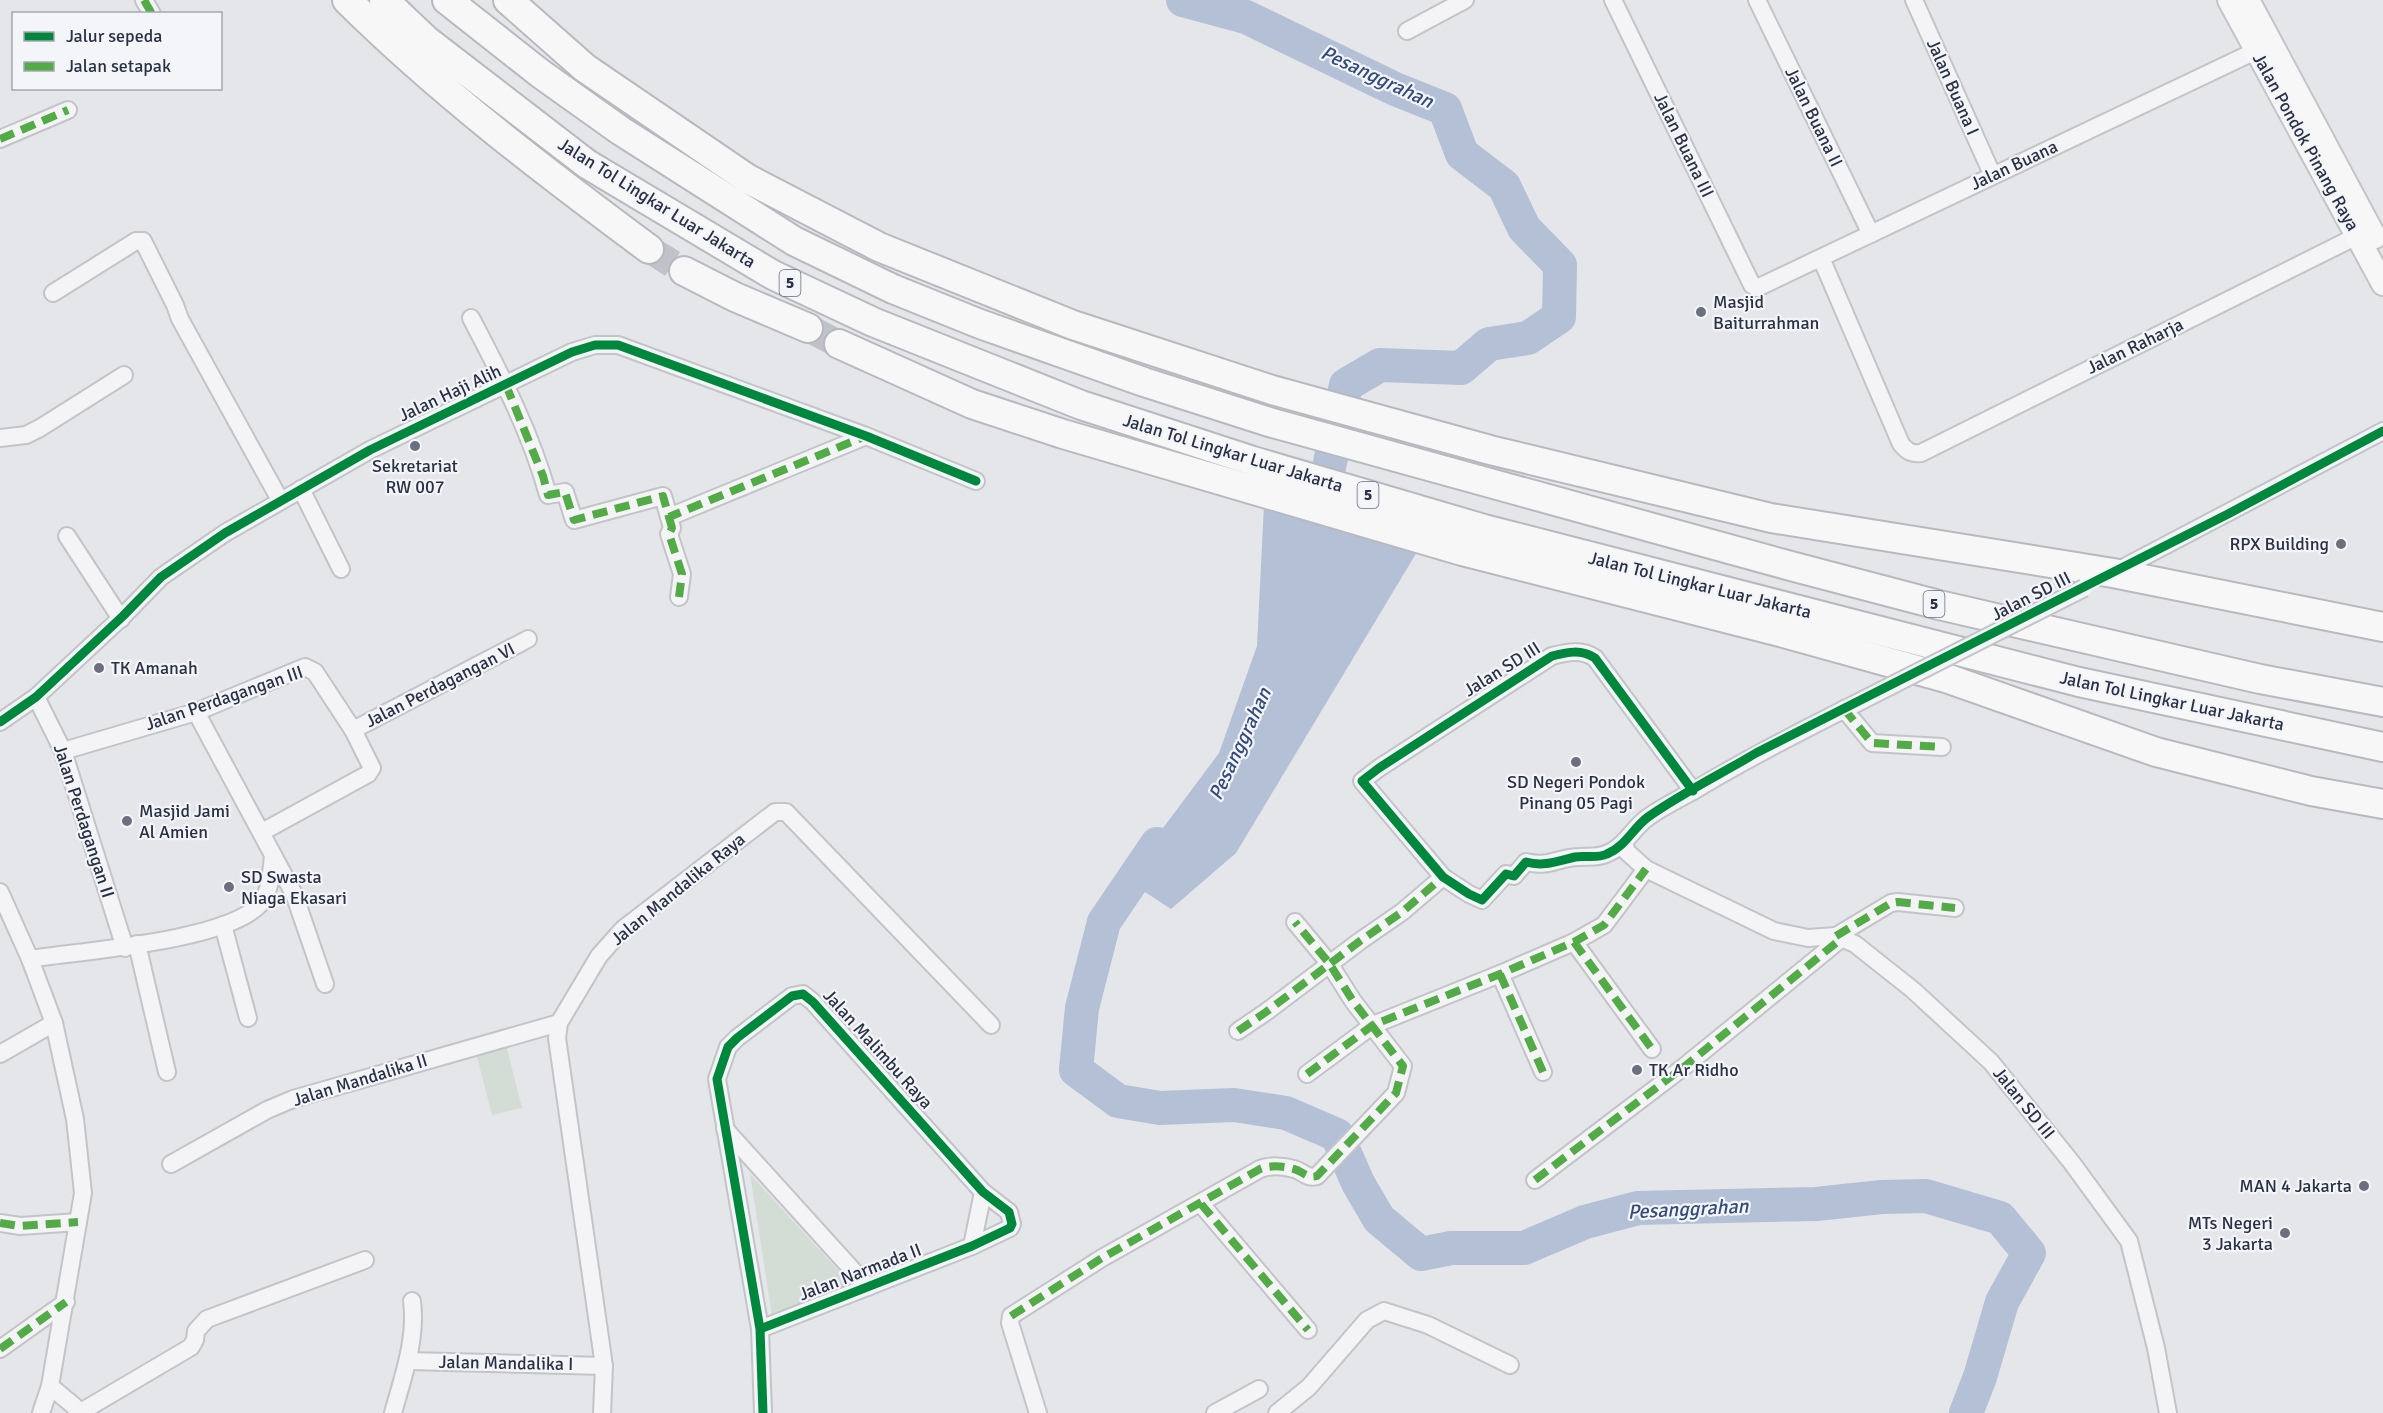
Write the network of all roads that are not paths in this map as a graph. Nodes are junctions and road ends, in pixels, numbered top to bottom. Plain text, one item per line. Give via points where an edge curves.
1 (347, 0) edge
2 (384, 0) edge
3 (447, 0) edge
4 (508, 0) edge
5 (1465, 0) edge
6 (1613, 0) edge
7 (1757, 0) edge
8 (1914, 0) edge
9 (2229, 0) edge
10 (2248, 0) edge
11 (1407, 31) dead end
12 (2263, 47) junction
13 (68, 110) dead end
14 (0, 139) edge
15 (1992, 174) junction
16 (2364, 233) junction
17 (1871, 234) junction
18 (649, 249) tunnel mouth
19 (2383, 251) edge
20 (1821, 258) junction
21 (684, 272) tunnel mouth
22 (2383, 284) edge
23 (1757, 288) joint
24 (53, 293) dead end
25 (471, 318) dead end
26 (808, 328) tunnel mouth
27 (839, 344) tunnel mouth
28 (1134, 344) junction
29 (124, 375) dead end
30 (1144, 382) junction
31 (506, 385) junction
32 (2383, 432) edge
33 (866, 436) junction
34 (0, 438) edge
35 (976, 481) dead end
36 (301, 489) junction
37 (280, 500) junction
38 (669, 517) junction
39 (67, 536) dead end
40 (341, 570) dead end
41 (2113, 573) junction
42 (679, 597) dead end
43 (121, 618) junction
44 (2383, 627) edge
45 (528, 639) dead end
46 (36, 698) junction
47 (2383, 702) edge
48 (1849, 707) junction
49 (196, 712) junction
50 (0, 722) edge
51 (353, 730) junction
52 (1942, 747) dead end
53 (2383, 747) edge
54 (63, 751) junction
55 (1693, 791) junction
56 (2383, 804) edge
57 (262, 832) junction
58 (1625, 843) junction
59 (273, 856) junction
60 (1646, 869) junction
61 (1443, 877) junction
62 (0, 892) edge
63 (1955, 908) dead end
64 (5, 921) edge
65 (1294, 922) dead end
66 (223, 925) junction
67 (1839, 937) junction
68 (1574, 942) junction
69 (131, 946) junction
70 (30, 959) junction
71 (1329, 963) junction
72 (1500, 974) junction
73 (325, 984) dead end
74 (248, 1018) dead end
75 (54, 1023) junction
76 (559, 1023) junction
77 (991, 1025) dead end
78 (1373, 1025) junction
79 (1238, 1031) dead end
80 (1652, 1049) dead end
81 (0, 1054) edge
82 (167, 1072) dead end
83 (1543, 1072) dead end
84 (1307, 1074) dead end
85 (725, 1128) junction
86 (171, 1164) dead end
87 (1535, 1180) dead end
88 (983, 1192) junction
89 (1201, 1204) junction
90 (78, 1222) junction
91 (0, 1223) edge
92 (972, 1246) junction
93 (365, 1260) dead end
94 (867, 1287) junction
95 (412, 1301) dead end
96 (66, 1302) junction
97 (760, 1329) junction
98 (1308, 1330) dead end
99 (0, 1349) edge
100 (408, 1361) junction
101 (1510, 1365) dead end
102 (604, 1366) junction
103 (51, 1386) junction
104 (1258, 1389) dead end
105 (41, 1413) edge
106 (393, 1413) edge
107 (602, 1413) edge
108 (763, 1413) edge
109 (1038, 1413) edge
110 (1215, 1413) edge
111 (1277, 1413) edge
112 (2168, 1413) edge

1 - 18 highway via 400,52 524,155
2 - 53 highway, Jalan Tol Lingkar Luar Jakarta / 5 via 426,40 587,164 773,275 873,322 1081,405 1484,529 2079,682
3 - 30 highway, 5 via 621,131 794,242 893,289 980,324
4 - 28 highway via 585,68 748,179 879,247 1073,325
5 - 11 street
6 - 23 street, Jalan Buana III via 1752,285
7 - 17 street, Jalan Buana II
8 - 15 street, Jalan Buana I
9 - 12 main road, Jalan Pondok Pinang Raya
10 - 12 main road, Jalan Pondok Pinang Raya
12 - 15 street, Jalan Buana
12 - 16 main road, Jalan Pondok Pinang Raya
13 - 14 street
15 - 17 street, Jalan Buana
16 - 19 main road, Jalan Pondok Pinang Raya
16 - 20 street, Jalan Raharja via 1921,453 1912,454 1902,444
16 - 22 main road, Jalan Pondok Pinang Raya
17 - 20 street, Jalan Buana
20 - 23 street, Jalan Buana
21 - 26 highway
24 - 37 street via 136,241 143,242 180,319
25 - 31 street
27 - 56 highway via 972,404 1064,435 1462,551 1946,678 2156,752 2311,791
28 - 30 highway
28 - 41 highway via 1272,390 1490,450 1771,518
29 - 34 street via 40,428 26,435
30 - 47 highway, 5 via 1269,422 1939,606 2260,679
31 - 33 street, Jalan Haji Alih via 572,352 596,345 618,345
31 - 36 street, Jalan Haji Alih via 370,450
31 - 38 street via 548,495 565,492 574,520 663,496
32 - 41 street, Jalan SD III
33 - 35 street, Jalan Haji Alih
33 - 38 street
36 - 37 street, Jalan Haji Alih
36 - 40 street
37 - 43 street, Jalan Haji Alih via 178,563
38 - 42 street via 669,534 682,574
39 - 43 street
41 - 44 highway
41 - 48 street, Jalan SD III, bridge
43 - 46 street, Jalan Haji Alih
45 - 51 street, Jalan Perdagangan VI
46 - 50 street, Jalan Haji Alih
46 - 54 street, Jalan Perdagangan II
48 - 52 street via 1872,743
48 - 55 street, Jalan SD III via 1756,753
49 - 51 street, Jalan Perdagangan III via 305,667 315,672
49 - 54 street, Jalan Perdagangan III
49 - 57 street
51 - 57 street via 372,765 371,771
54 - 69 street, Jalan Perdagangan II
55 - 58 street, Jalan SD III via 1647,818
55 - 61 street, Jalan SD III via 1595,658 1585,652 1552,656 1362,781
57 - 59 street
58 - 60 street via 1626,851
58 - 61 street via 1593,858 1577,856 1553,864 1526,862 1514,876 1506,874 1482,900
59 - 66 street via 262,903 240,919
59 - 73 street via 297,900
60 - 67 street via 1774,931 1808,938
60 - 68 street via 1604,926
61 - 71 street via 1402,912
62 - 64 street
63 - 67 street via 1891,903
64 - 70 street
65 - 71 street
66 - 69 street
66 - 74 street
67 - 87 street via 1685,1066
67 - 112 street, Jalan SD III via 1855,944 1913,990 1991,1062 2129,1241
68 - 72 street
68 - 80 street
69 - 70 street
69 - 82 street, Jalan Perdagangan II
70 - 75 street
71 - 78 street
71 - 79 street
72 - 78 street
72 - 83 street
75 - 81 street
75 - 90 street via 75,1119 83,1193
76 - 77 street, Jalan Mandalika Raya via 599,956 623,929 782,810
76 - 86 street, Jalan Mandalika II via 293,1100 260,1113
76 - 102 street via 561,1071
78 - 84 street
78 - 89 street via 1403,1066 1396,1093 1356,1136 1317,1176 1307,1176 1296,1169 1265,1167
85 - 88 street, Jalan Malimbu Raya via 717,1079 728,1047 792,996 803,994
85 - 94 street
85 - 97 street, Jalan Malimbu Raya
88 - 92 street
88 - 92 street, Jalan Malimbu Raya via 1009,1212 1012,1224
89 - 98 street
89 - 109 street via 1102,1258 1011,1316
90 - 91 street via 20,1226
90 - 96 street
92 - 94 street, Jalan Narmada II
93 - 103 street via 207,1319 196,1331 191,1347 79,1413
94 - 97 street, Jalan Narmada II
95 - 100 street
96 - 99 street
96 - 103 street
97 - 108 street, Jalan Malimbu Raya
100 - 102 street, Jalan Mandalika I
100 - 106 street
101 - 111 street via 1428,1324 1384,1311 1367,1320 1310,1387
102 - 107 street
103 - 105 street
104 - 110 street

